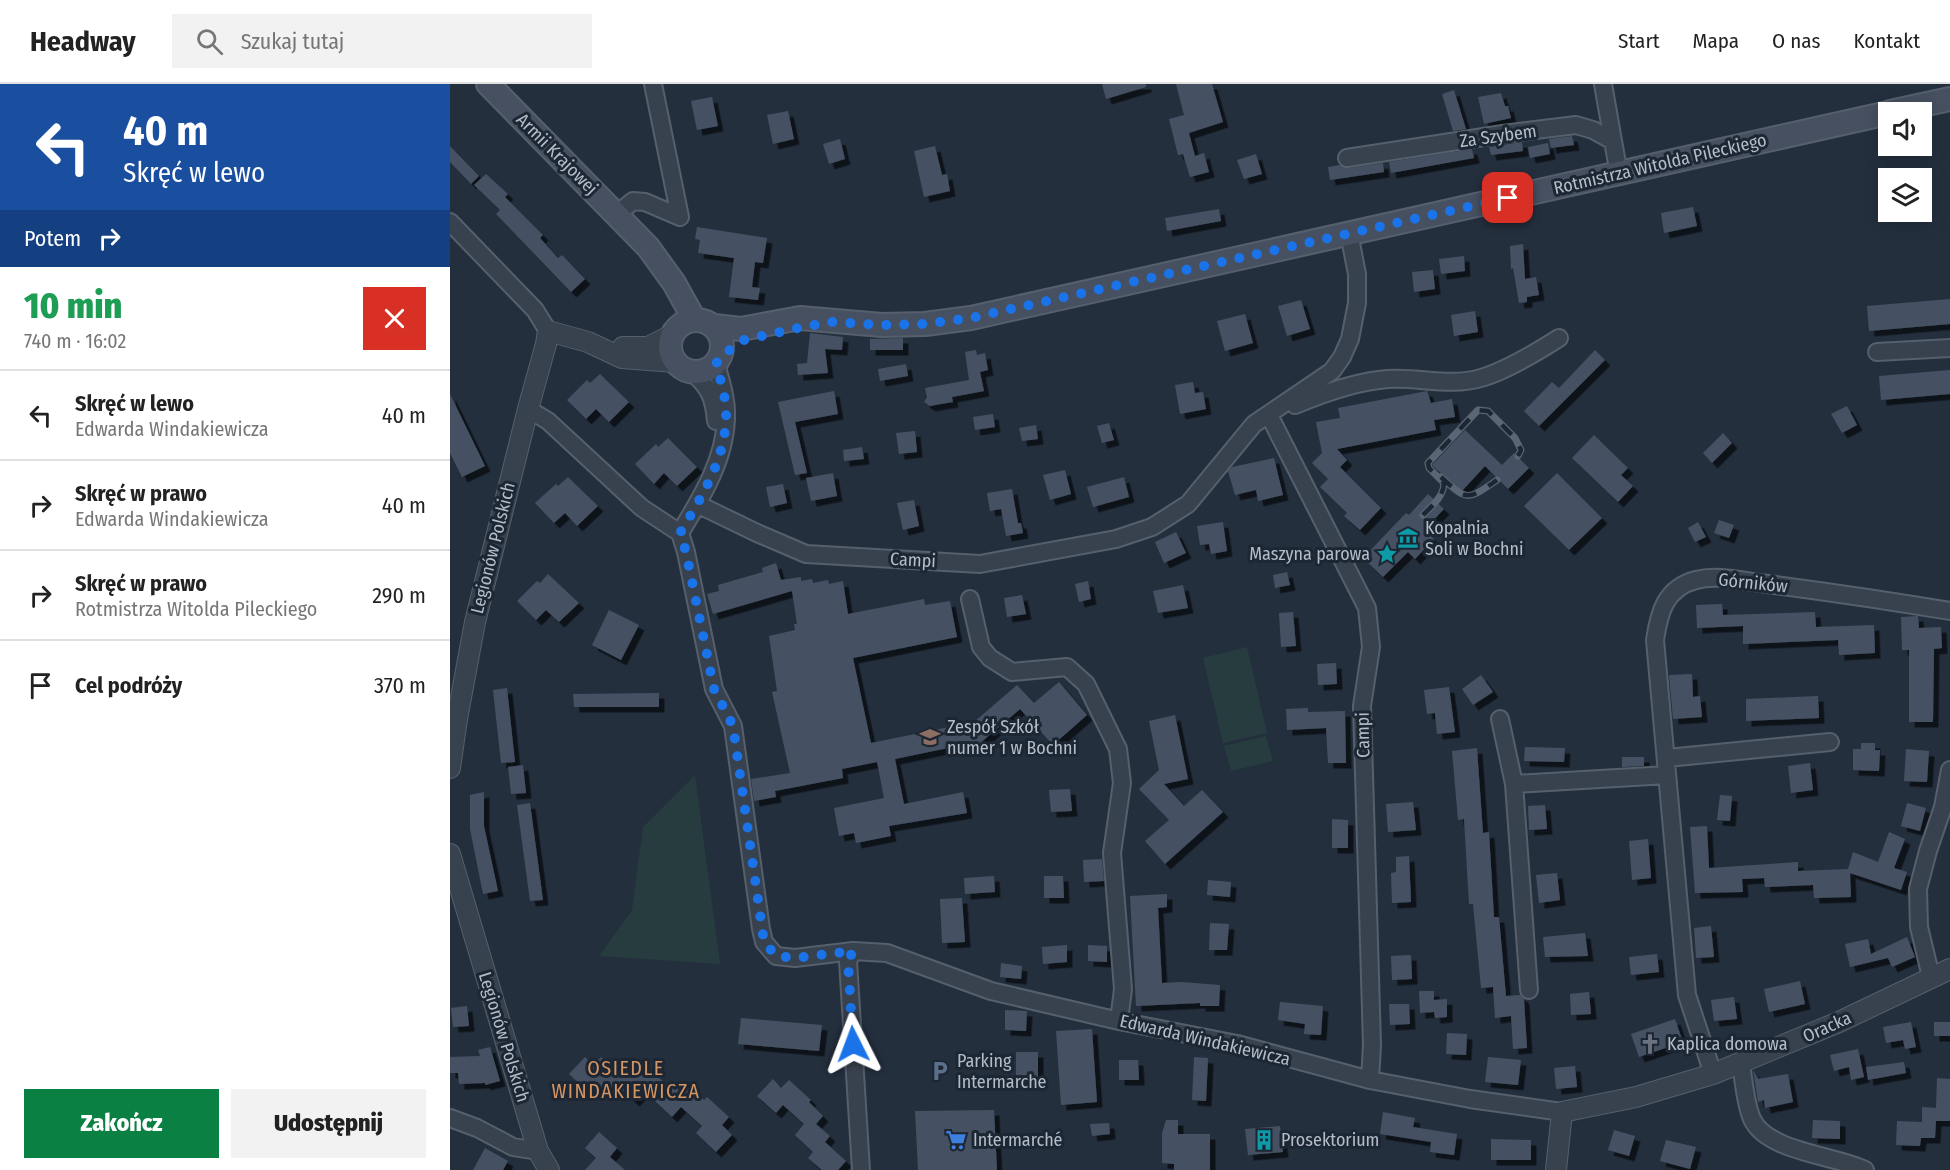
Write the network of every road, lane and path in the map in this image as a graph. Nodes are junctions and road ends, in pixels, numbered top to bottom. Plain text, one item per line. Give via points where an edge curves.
1 (488, 84) edge
2 (653, 84) edge
3 (1603, 84) edge
4 (1950, 99) edge
5 (1932, 103) edge
6 (1878, 115) edge
7 (1613, 141) junction
8 (1347, 158) dead end
9 (1619, 174) junction
10 (621, 219) junction
11 (450, 222) edge
12 (1349, 233) junction
13 (832, 322) junction
14 (689, 327) junction
15 (548, 331) junction
16 (1559, 338) dead end
17 (588, 342) junction
18 (1950, 348) edge
19 (1876, 352) dead end
20 (718, 360) junction
21 (684, 367) junction
22 (528, 409) junction
23 (1273, 413) junction
24 (716, 461) junction
25 (697, 504) junction
26 (680, 533) junction
27 (970, 599) dead end
28 (1950, 611) edge
29 (1500, 719) dead end
30 (1830, 742) dead end
31 (1667, 758) junction
32 (450, 768) edge
33 (1950, 770) edge
34 (1667, 775) junction
35 (1514, 784) junction
36 (450, 854) edge
37 (853, 951) junction
38 (1950, 969) edge
39 (1931, 976) junction
40 (1529, 990) dead end
41 (1119, 1021) junction
42 (1741, 1064) junction
43 (1713, 1074) junction
44 (1370, 1080) junction
45 (1562, 1112) junction
46 (450, 1118) edge
47 (538, 1151) junction
48 (549, 1170) edge
49 (861, 1170) edge
50 (1556, 1170) edge
51 (1865, 1170) edge

1 - 10 main road, Armii Krajowej
2 - 10 street via 680,217 633,201
3 - 7 street
4 - 5 main road, Rotmistrza Witolda Pileckiego
6 - 9 main road, Rotmistrza Witolda Pileckiego
7 - 8 street, Za Szybem via 1576,125
7 - 9 street
9 - 12 main road, Rotmistrza Witolda Pileckiego
10 - 14 main road, Armii Krajowej via 674,283
11 - 15 street via 536,310
12 - 13 main road, Rotmistrza Witolda Pileckiego via 971,318 925,324
12 - 23 street, Campi via 1357,274 1357,303 1350,339 1332,371
13 - 14 main road, Rotmistrza Witolda Pileckiego via 800,318 741,328
13 - 20 main road, Rotmistrza Witolda Pileckiego via 744,340
14 - 17 street via 648,347
14 - 20 main road via 721,337
14 - 21 main road via 670,349
15 - 17 street
15 - 22 street, Legionów Polskich
16 - 23 street via 1481,378 1388,379 1328,392
17 - 21 street via 622,358
18 - 19 street
20 - 21 main road via 709,369
20 - 24 street via 726,418
21 - 24 street via 704,382 714,403
22 - 26 street via 548,421 642,508
22 - 32 street, Legionów Polskich via 475,622
23 - 25 street, Campi via 1254,424 1188,504 1152,527 1116,539 980,564 807,554
23 - 44 street, Campi via 1367,608 1371,647 1362,706
24 - 25 street
25 - 26 street
26 - 37 street, Edwarda Windakiewicza via 714,689 733,726 764,942 776,956 795,958
27 - 41 street via 981,647 990,658 1011,672 1067,667 1086,684 1118,749 1122,783 1112,853 1123,989
28 - 31 street, Górników via 1715,578 1695,580 1680,587 1668,597 1659,614 1655,640
29 - 35 street
30 - 31 street
31 - 34 street, Górników
33 - 39 street via 1918,889 1918,927
34 - 35 street
34 - 43 street, Górników via 1687,995
35 - 40 street
36 - 47 street, Legionów Polskich
37 - 41 street, Edwarda Windakiewicza via 887,953 991,991
37 - 49 street via 848,961
38 - 39 street, Oracka
39 - 42 street, Oracka via 1839,1022
41 - 44 street, Edwarda Windakiewicza via 1237,1044
42 - 43 street, Oracka
42 - 51 street via 1753,1121 1763,1132 1795,1149
43 - 45 street, Oracka via 1636,1097
44 - 45 street, Edwarda Windakiewicza
45 - 50 street
46 - 47 street via 513,1147
47 - 48 street, Legionów Polskich

